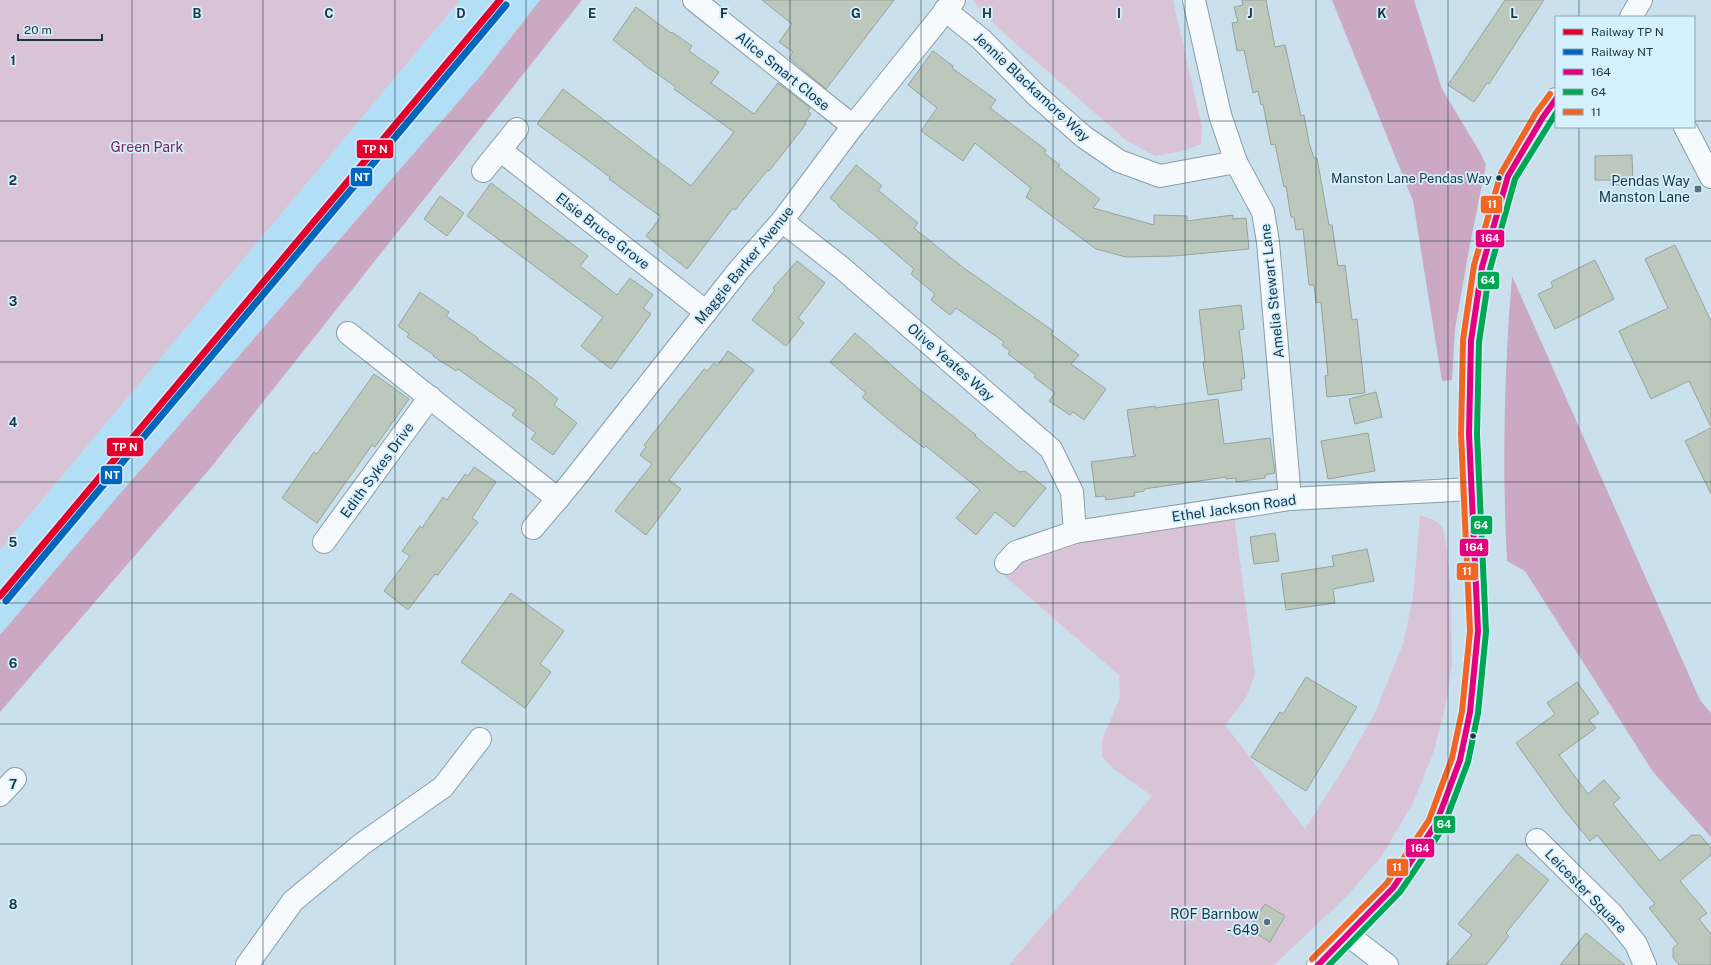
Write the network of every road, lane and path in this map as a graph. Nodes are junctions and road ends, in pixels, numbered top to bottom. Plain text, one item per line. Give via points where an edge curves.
1 (694, 0) edge
2 (1194, 0) edge
3 (1641, 0) edge
4 (950, 5) edge
5 (1632, 16) edge
6 (1555, 100) edge
7 (853, 126) junction
8 (1686, 128) edge
9 (517, 129) dead end
10 (500, 150) junction
11 (1236, 162) junction
12 (483, 171) dead end
13 (1711, 178) edge
14 (782, 221) junction
15 (706, 312) junction
16 (348, 333) dead end
17 (430, 398) junction
18 (1472, 489) junction
19 (558, 499) junction
20 (1290, 499) junction
21 (534, 528) dead end
22 (1075, 532) junction
23 (324, 542) dead end
24 (1006, 563) dead end
25 (480, 739) dead end
26 (16, 779) dead end
27 (0, 795) edge
28 (1537, 840) dead end
29 (1348, 935) junction
30 (247, 965) edge
31 (1318, 965) edge
32 (1387, 965) edge
33 (1646, 965) edge

1 - 7 street, Alice Smart Close
2 - 11 street, Amelia Stewart Lane via 1220,114
3 - 5 street
4 - 7 street, Maggie Barker Avenue
4 - 11 street, Jennie Blackamore Way via 1036,95 1084,137 1119,161 1160,176
6 - 18 street via 1508,176 1482,267 1472,341 1469,434
7 - 14 street, Maggie Barker Avenue
8 - 13 street
9 - 10 street
10 - 12 street
10 - 15 street, Elsie Bruce Grove
11 - 20 street, Amelia Stewart Lane via 1263,212 1268,242
14 - 15 street, Maggie Barker Avenue
14 - 22 street, Olive Yeates Way via 842,268 1051,449 1072,492
15 - 19 street, Maggie Barker Avenue
16 - 17 street
17 - 19 street
17 - 23 street, Edith Sykes Drive
18 - 20 street, Ethel Jackson Road
18 - 29 street via 1478,631 1470,712 1460,760 1436,824 1394,888
19 - 21 street, Maggie Barker Avenue
20 - 22 street, Ethel Jackson Road
22 - 24 street, Ethel Jackson Road via 1016,552
25 - 30 street via 443,787 362,844 293,901
26 - 27 street
28 - 33 street, Leicester Square via 1612,914 1636,944
29 - 31 street
29 - 32 street

